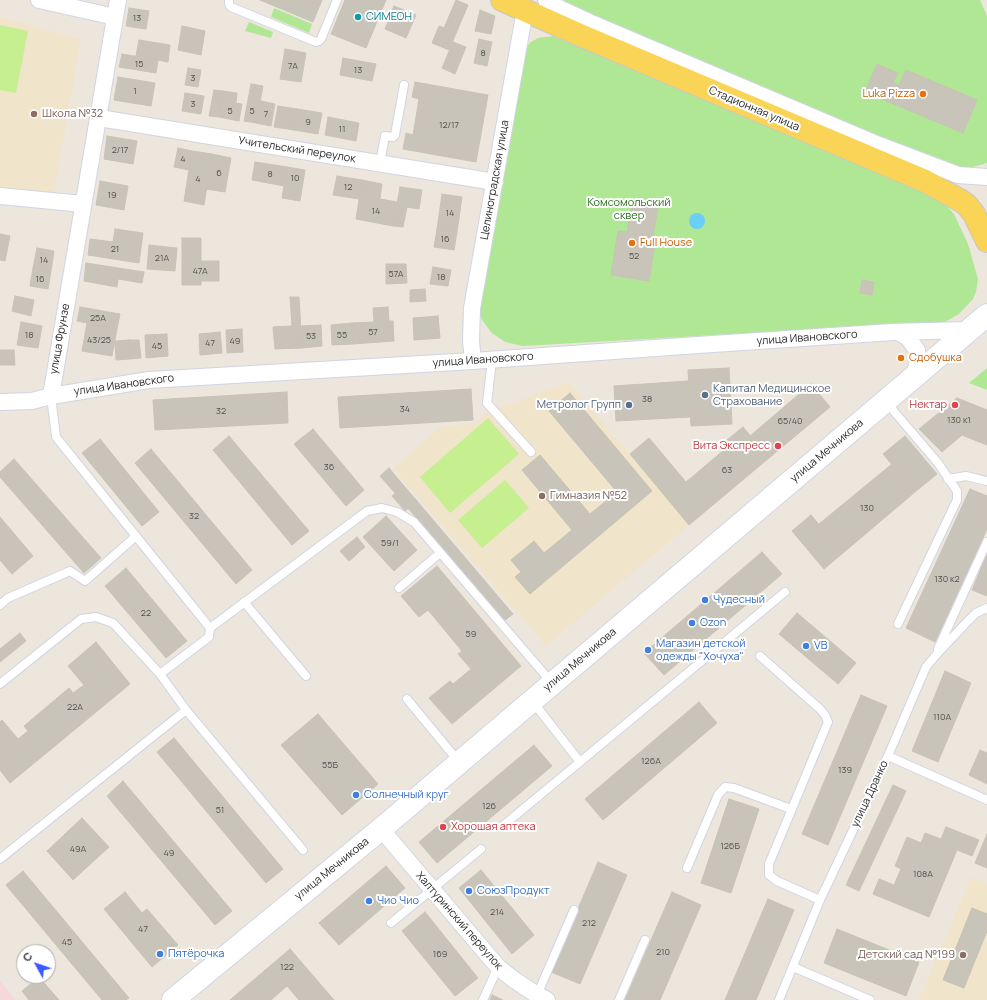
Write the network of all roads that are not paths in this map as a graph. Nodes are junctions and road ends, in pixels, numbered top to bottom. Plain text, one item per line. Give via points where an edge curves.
1 (39, 0) edge
2 (118, 0) edge
3 (229, 0) edge
4 (337, 0) edge
5 (502, 0) edge
6 (546, 0) edge
7 (527, 5) edge
8 (115, 17) junction
9 (404, 85) dead end
10 (99, 118) junction
11 (380, 163) junction
12 (987, 177) edge
13 (495, 182) junction
14 (0, 196) edge
15 (83, 204) junction
16 (987, 241) edge
17 (981, 317) edge
18 (900, 333) junction
19 (492, 360) junction
20 (473, 361) junction
21 (913, 377) junction
22 (51, 396) junction
23 (885, 401) junction
24 (0, 402) edge
25 (531, 452) dead end
26 (948, 479) junction
27 (987, 481) edge
28 (136, 536) junction
29 (987, 542) edge
30 (440, 553) junction
31 (399, 588) dead end
32 (785, 592) dead end
33 (244, 602) junction
34 (0, 605) edge
35 (987, 608) edge
36 (898, 624) dead end
37 (210, 628) junction
38 (936, 655) junction
39 (760, 656) dead end
40 (160, 674) junction
41 (306, 676) dead end
42 (0, 684) edge
43 (552, 684) junction
44 (407, 699) dead end
45 (532, 701) junction
46 (186, 710) junction
47 (888, 756) junction
48 (460, 762) junction
49 (580, 762) junction
50 (987, 800) edge
51 (791, 809) junction
52 (505, 824) dead end
53 (381, 829) junction
54 (481, 849) dead end
55 (303, 850) dead end
56 (0, 859) edge
57 (687, 868) dead end
58 (432, 890) junction
59 (820, 900) junction
60 (574, 910) dead end
61 (391, 923) dead end
62 (645, 940) dead end
63 (498, 967) junction
64 (793, 967) junction
65 (542, 998) edge
66 (781, 999) edge
67 (173, 1000) edge
68 (483, 1000) edge
69 (619, 1000) edge
70 (870, 1000) edge

1 - 8 street
2 - 8 street, улица Фрунзе
3 - 4 lane via 231,7 316,42 321,39
5 - 7 main road, Стадионная улица
6 - 12 street, Стадионная улица via 589,22 879,145 958,175
7 - 13 street, Целиноградская улица
7 - 16 main road, Стадионная улица via 580,35 925,181 966,204 974,214
8 - 10 street, улица Фрунзе
9 - 11 lane via 395,136 385,136
10 - 11 street, Учительский переулок
10 - 15 street, улица Фрунзе
11 - 13 street, Учительский переулок
13 - 20 street, Целиноградская улица via 472,308
14 - 15 street
15 - 22 street, улица Фрунзе
17 - 18 street, улица Ивановского
17 - 21 main road, улица Мечникова
18 - 19 street, улица Ивановского
18 - 21 street via 908,338 917,350 918,362
19 - 20 street, улица Ивановского
19 - 25 lane via 487,403
20 - 22 street, улица Ивановского via 149,380
21 - 23 main road, улица Мечникова
22 - 24 street, улица Ивановского via 32,401
22 - 28 lane, улица Фрунзе via 56,437
23 - 26 lane via 938,463
23 - 43 main road, улица Мечникова
26 - 27 lane via 966,476
26 - 36 lane via 957,491 957,500
28 - 34 lane via 85,581 70,570 8,598
28 - 37 lane, улица Фрунзе
29 - 38 lane
30 - 31 lane
30 - 33 lane via 414,522 397,512 382,508 367,511
30 - 43 lane
32 - 49 lane
33 - 37 lane
33 - 41 lane
35 - 38 lane, улица Дранко via 976,613
37 - 40 lane via 209,637
38 - 47 lane, улица Дранко via 926,667
39 - 51 lane via 820,709 828,722
40 - 42 lane via 113,623 96,617 81,619
40 - 46 lane
43 - 45 main road, улица Мечникова
44 - 48 lane
45 - 48 main road, улица Мечникова
45 - 49 lane
46 - 55 lane
46 - 56 lane
47 - 50 lane
47 - 59 lane, улица Дранко
48 - 53 main road, улица Мечникова
49 - 52 lane
51 - 57 lane via 725,787 718,795
51 - 59 lane via 769,864 769,875
53 - 58 street, Халтуринский переулок
53 - 67 main road, улица Мечникова
54 - 58 lane
58 - 61 lane
58 - 63 street, Халтуринский переулок
59 - 64 lane, улица Дранко
60 - 65 lane
62 - 69 lane
63 - 65 street, Халтуринский переулок
63 - 68 lane
64 - 66 lane, улица Дранко
64 - 70 lane

